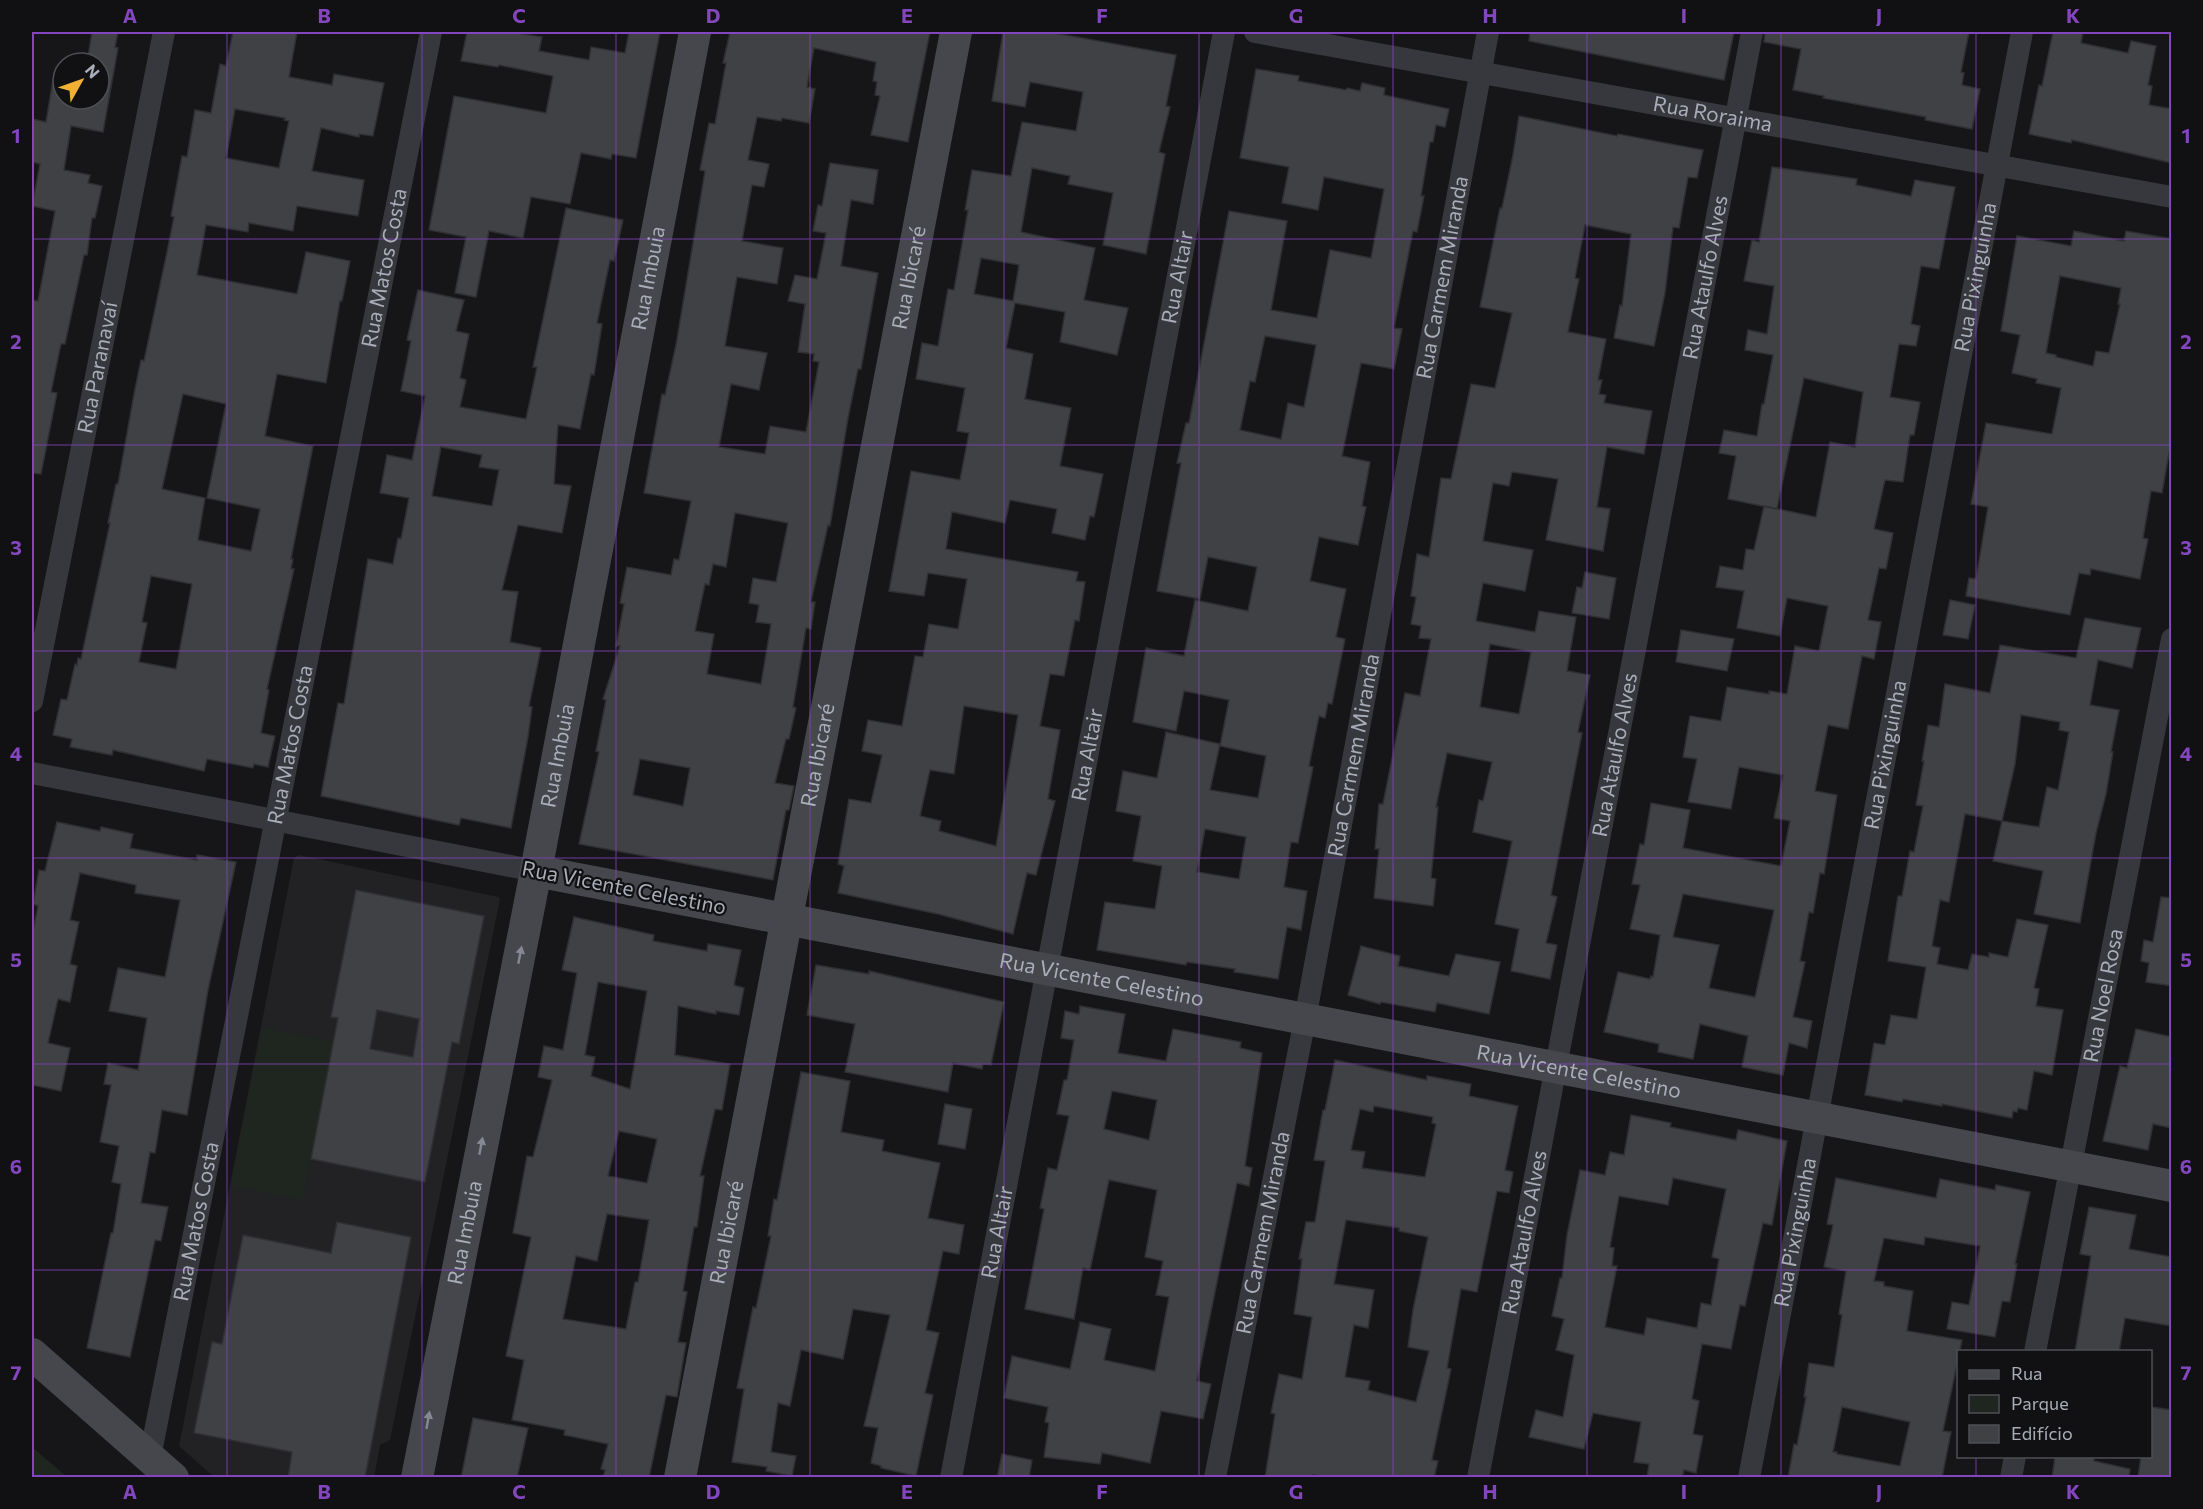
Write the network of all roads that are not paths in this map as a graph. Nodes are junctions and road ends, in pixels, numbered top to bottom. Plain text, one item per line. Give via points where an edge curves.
1 (164, 32) edge
2 (431, 32) edge
3 (695, 32) edge
4 (956, 32) edge
5 (1224, 32) edge
6 (1255, 32) edge
7 (1488, 32) edge
8 (1752, 32) edge
9 (2022, 32) edge
10 (1480, 72) junction
11 (1736, 118) junction
12 (1996, 166) junction
13 (2172, 197) edge
14 (2172, 639) edge
15 (32, 701) edge
16 (32, 773) edge
17 (277, 820) junction
18 (536, 871) junction
19 (786, 919) junction
20 (1047, 969) junction
21 (1305, 1018) junction
22 (1556, 1067) junction
23 (1817, 1117) junction
24 (2070, 1166) junction
25 (2172, 1186) edge
26 (2035, 1350) edge
27 (32, 1354) edge
28 (150, 1457) junction
29 (2015, 1458) edge
30 (173, 1478) edge
31 (417, 1478) edge
32 (680, 1478) edge
33 (951, 1478) edge
34 (1215, 1478) edge
35 (1478, 1478) edge
36 (1749, 1478) edge
37 (2011, 1478) edge

1 - 15 street, Rua Paranavaí
2 - 17 street, Rua Matos Costa
3 - 18 street, Rua Imbuia
4 - 19 street, Rua Ibicaré
5 - 20 street, Rua Altair
6 - 10 street, Rua Roraima
7 - 10 street, Rua Carmem Miranda
8 - 11 street, Rua Ataulfo Alves
9 - 12 street, Rua Pixinguinha
10 - 11 street, Rua Roraima
10 - 21 street, Rua Carmem Miranda
11 - 12 street, Rua Roraima
11 - 22 street, Rua Ataulfo Alves
12 - 13 street, Rua Roraima
12 - 23 street, Rua Pixinguinha
14 - 24 street, Rua Noel Rosa
16 - 17 street, Rua Vicente Celestino
17 - 18 street, Rua Vicente Celestino
17 - 28 street, Rua Matos Costa
18 - 19 street, Rua Vicente Celestino
31 -> 18 street, Rua Imbuia
19 - 20 street, Rua Vicente Celestino
19 - 32 street, Rua Ibicaré
20 - 21 street, Rua Vicente Celestino
20 - 33 street, Rua Altair
21 - 22 street, Rua Vicente Celestino
21 - 34 street, Rua Carmem Miranda
22 - 23 street, Rua Vicente Celestino
22 - 35 street, Rua Ataulfo Alves
23 - 24 street, Rua Vicente Celestino
23 - 36 street, Rua Pixinguinha
24 - 25 street, Rua Vicente Celestino
24 - 26 street, Rua Noel Rosa
27 - 28 street
28 - 30 street
29 - 37 street

